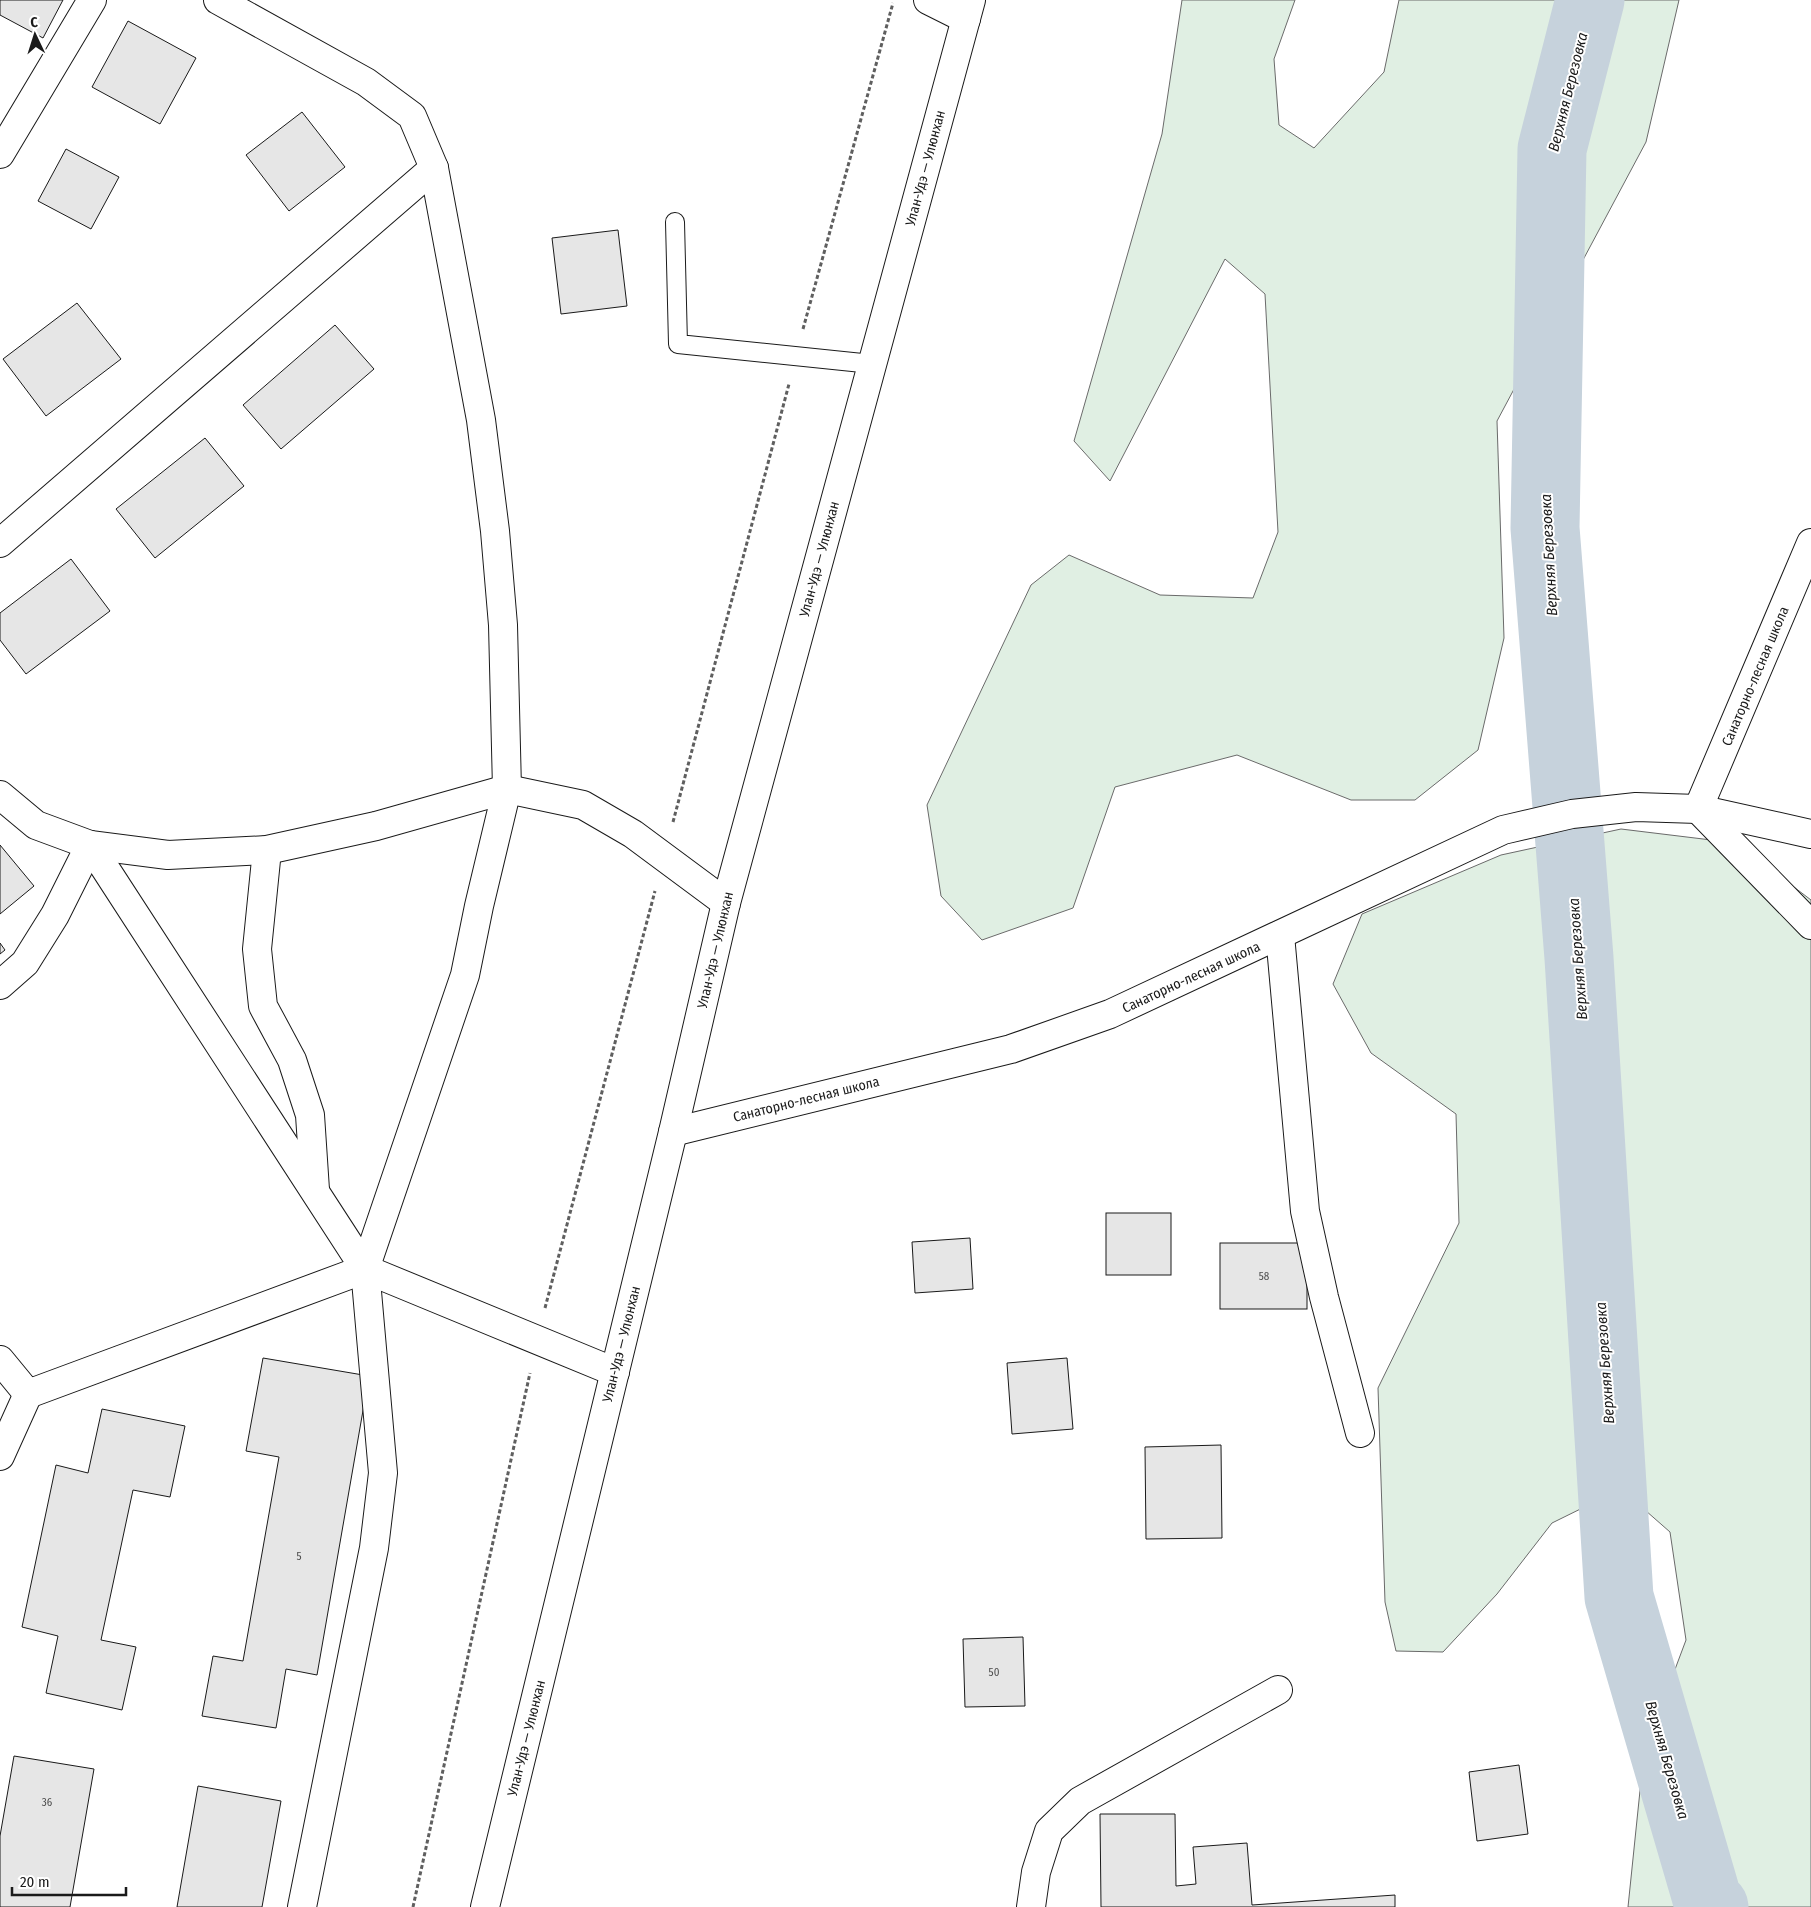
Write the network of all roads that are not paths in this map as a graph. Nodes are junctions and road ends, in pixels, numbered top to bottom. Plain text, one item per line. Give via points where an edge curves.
1 (92, 0) edge
2 (218, 0) edge
3 (928, 0) edge
4 (968, 10) edge
5 (0, 154) edge
6 (434, 168) junction
7 (675, 222) dead end
8 (872, 364) junction
9 (0, 543) edge
10 (1811, 543) edge
11 (506, 789) junction
12 (0, 795) edge
13 (1698, 808) junction
14 (1811, 834) edge
15 (90, 845) junction
16 (267, 850) junction
17 (726, 903) junction
18 (1811, 925) edge
19 (1280, 935) junction
20 (0, 985) edge
21 (673, 1132) junction
22 (315, 1192) junction
23 (365, 1269) junction
24 (0, 1360) edge
25 (615, 1372) junction
26 (28, 1394) junction
27 (1360, 1433) dead end
28 (0, 1456) edge
29 (1278, 1690) dead end
30 (302, 1907) edge
31 (485, 1907) edge
32 (1031, 1907) edge

1 - 5 street
2 - 6 street via 366,82 412,116
3 - 4 street
4 - 8 street, Улан-Удэ — Улюнхан
6 - 9 street
6 - 11 street via 481,420 495,531 507,706
7 - 8 lane via 678,344
8 - 17 street, Улан-Удэ — Улюнхан
10 - 13 street, Санаторно-лесная школа
11 - 16 street via 394,821
11 - 17 street via 583,805 633,834
11 - 23 street via 465,975
12 - 15 street via 36,825
13 - 14 street
13 - 18 street
13 - 19 street, Санаторно-лесная школа via 1636,807 1572,814 1503,830
15 - 16 street via 168,855
15 - 20 street via 56,915 25,963
15 - 22 street
16 - 22 street via 257,949 263,1006 292,1060 310,1115
17 - 21 street, Улан-Удэ — Улюнхан
19 - 21 street, Санаторно-лесная школа via 1110,1014 1011,1049
19 - 27 street via 1306,1210 1324,1297
21 - 25 street, Улан-Удэ — Улюнхан
22 - 23 street
23 - 25 street
23 - 26 street
23 - 30 street via 382,1474 374,1548
24 - 26 street
25 - 31 street, Улан-Удэ — Улюнхан
26 - 28 street
29 - 32 street via 1080,1801 1050,1830 1036,1872

